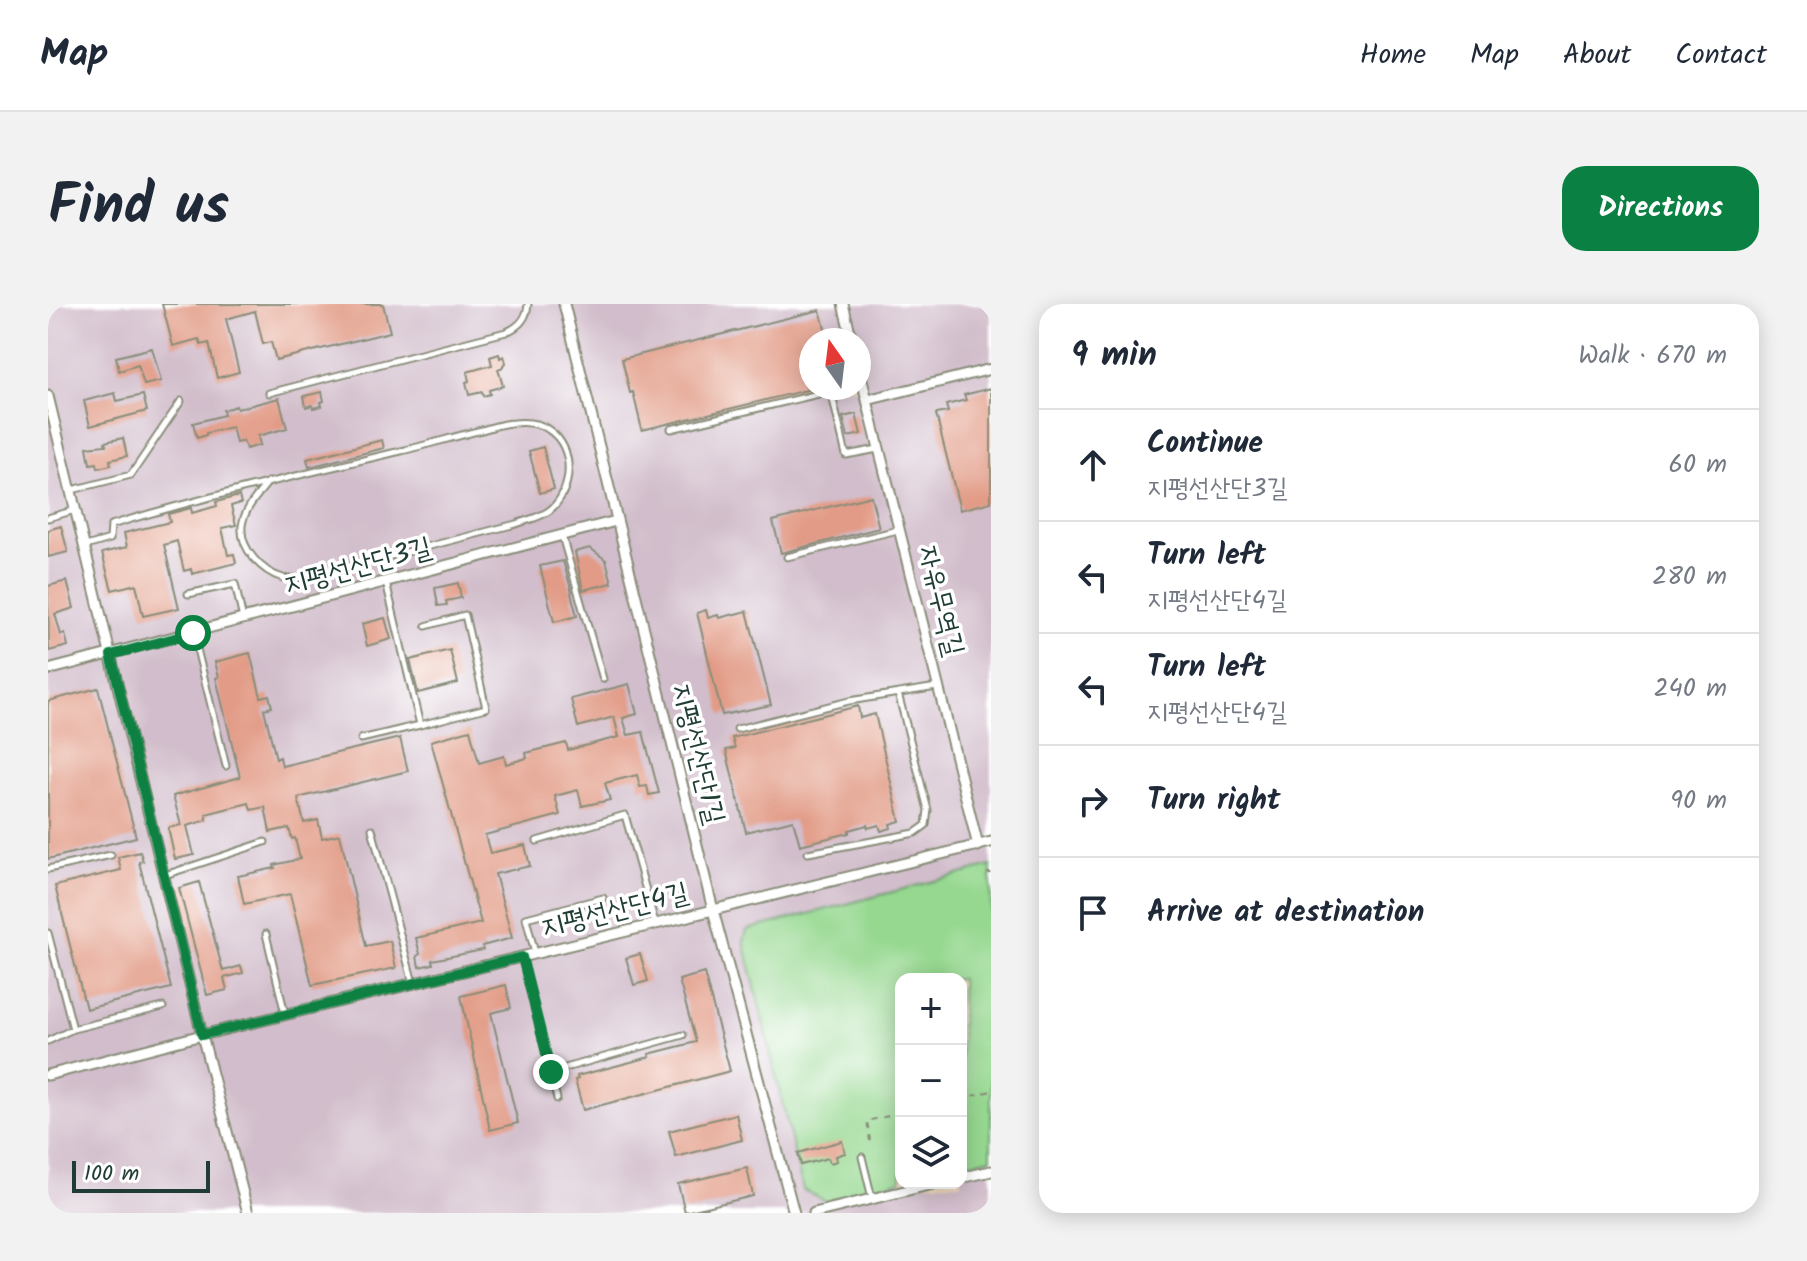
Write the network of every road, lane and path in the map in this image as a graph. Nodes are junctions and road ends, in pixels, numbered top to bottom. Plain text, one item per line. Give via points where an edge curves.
1 (528, 304) edge
2 (564, 304) edge
3 (843, 304) edge
4 (849, 328) edge
5 (991, 369) edge
6 (269, 393) dead end
7 (48, 396) edge
8 (871, 399) edge
9 (867, 400) edge
10 (181, 401) dead end
11 (671, 429) dead end
12 (52, 431) edge
13 (879, 448) junction
14 (268, 482) junction
15 (71, 491) junction
16 (76, 510) junction
17 (48, 518) edge
18 (616, 521) junction
19 (899, 530) junction
20 (561, 535) junction
21 (85, 547) junction
22 (787, 557) dead end
23 (386, 582) junction
24 (188, 594) dead end
25 (244, 620) junction
26 (426, 626) dead end
27 (193, 633) junction
28 (111, 655) junction
29 (48, 670) edge
30 (603, 679) dead end
31 (938, 687) junction
32 (898, 693) junction
33 (420, 725) junction
34 (737, 729) dead end
35 (361, 739) dead end
36 (226, 766) dead end
37 (372, 829) dead end
38 (537, 841) dead end
39 (265, 842) dead end
40 (991, 842) edge
41 (978, 846) junction
42 (808, 853) dead end
43 (111, 855) dead end
44 (48, 869) edge
45 (164, 875) junction
46 (603, 898) dead end
47 (713, 910) junction
48 (655, 924) junction
49 (48, 933) edge
50 (266, 934) dead end
51 (535, 954) junction
52 (522, 957) junction
53 (414, 984) junction
54 (163, 1007) dead end
55 (285, 1015) junction
56 (73, 1029) junction
57 (202, 1035) junction
58 (683, 1035) dead end
59 (48, 1041) edge
60 (551, 1072) junction
61 (48, 1075) edge
62 (991, 1091) edge
63 (967, 1097) edge
64 (557, 1099) dead end
65 (895, 1114) edge
66 (870, 1141) dead end
67 (862, 1157) dead end
68 (991, 1171) edge
69 (967, 1177) edge
70 (911, 1189) edge
71 (872, 1198) junction
72 (248, 1213) edge
73 (794, 1213) edge
74 (814, 1213) edge

1 - 6 lane via 523,320 506,332
2 - 18 street, 지평선산단1길
3 - 4 street
5 - 8 street
7 - 12 street
9 - 13 street, 자유무역길
10 - 15 lane via 131,475
11 - 13 lane via 831,391 846,455
12 - 15 street
13 - 19 street, 자유무역길
14 - 14 lane via 511,422 549,430 562,445 568,466 561,499 548,512 286,579 258,564 244,540 246,514
14 - 21 lane via 111,525 110,539
15 - 16 street
16 - 17 lane
16 - 21 street
18 - 20 street, 지평선산단3길
18 - 47 street, 지평선산단1길
19 - 22 lane
19 - 31 street, 자유무역길
20 - 23 street, 지평선산단3길
20 - 30 lane
21 - 28 street
23 - 25 street, 지평선산단3길
23 - 33 lane
24 - 25 lane via 235,584
25 - 27 street, 지평선산단3길
26 - 33 lane via 465,615 486,708
27 - 28 street, 지평선산단3길
27 - 36 lane
28 - 29 street, 지평선산단3길
28 - 45 street
31 - 32 lane
31 - 41 street, 자유무역길
32 - 34 lane
32 - 42 lane via 928,810 926,825 915,833
33 - 35 lane
37 - 53 lane
38 - 48 lane via 625,815
39 - 45 lane
40 - 41 street
41 - 47 street
43 - 44 lane
45 - 57 street
46 - 51 lane via 526,918
47 - 48 street, 지평선산단4길
47 - 73 street, 지평선산단1길
48 - 51 street, 지평선산단4길
49 - 56 lane
50 - 55 lane
51 - 52 street, 지평선산단4길
52 - 53 street, 지평선산단4길
52 - 60 lane
53 - 55 street, 지평선산단4길
54 - 56 lane
55 - 57 street, 지평선산단4길
56 - 59 lane
57 - 61 street, 지평선산단4길
57 - 72 street
58 - 60 lane
60 - 64 lane
62 - 63 path
65 - 66 path via 867,1121
67 - 71 lane
68 - 69 street
70 - 71 street
71 - 74 street

